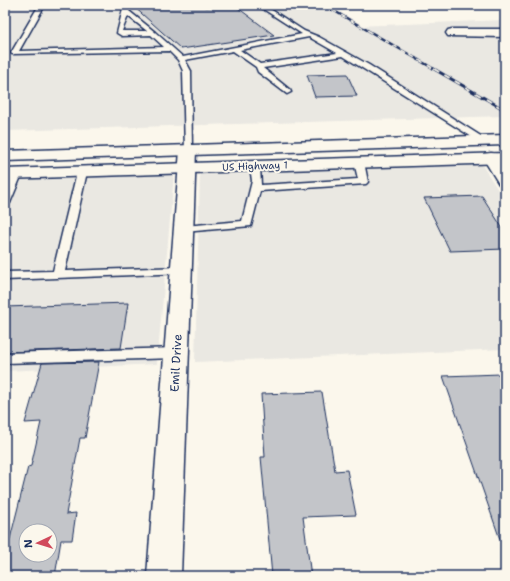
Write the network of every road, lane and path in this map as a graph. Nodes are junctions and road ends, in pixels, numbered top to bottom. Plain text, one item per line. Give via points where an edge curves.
1 (42, 5) edge
2 (260, 5) edge
3 (127, 9) edge
4 (153, 33) junction
5 (452, 33) dead end
6 (505, 33) edge
7 (310, 35) junction
8 (170, 49) junction
9 (234, 49) junction
10 (344, 54) junction
11 (181, 59) junction
12 (259, 66) junction
13 (287, 92) dead end
14 (483, 140) junction
15 (505, 140) edge
16 (5, 156) edge
17 (498, 158) edge
18 (188, 159) junction
19 (359, 162) junction
20 (255, 166) junction
21 (82, 172) junction
22 (11, 174) edge
23 (505, 180) edge
24 (255, 188) junction
25 (5, 203) edge
26 (184, 229) junction
27 (182, 271) junction
28 (58, 275) junction
29 (5, 276) edge
30 (177, 353) junction
31 (5, 358) edge
32 (164, 576) edge

1 - 8 lane via 14,53
2 - 7 lane
3 - 4 lane
3 - 4 lane via 119,32
4 - 8 lane
5 - 6 main road
7 - 9 lane
7 - 10 lane
8 - 11 lane
9 - 11 lane
9 - 12 lane
10 - 12 lane
10 - 14 lane
11 - 18 lane via 187,71
12 - 13 lane
14 - 15 main road, US Highway 1
14 - 18 main road, US Highway 1
16 - 18 main road, US Highway 1
17 - 19 main road, US Highway 1
17 - 23 main road
18 - 20 main road, US Highway 1
18 - 21 main road, US Highway 1
18 - 26 main road, Emil Drive
19 - 20 main road, US Highway 1
19 - 24 lane via 363,182
20 - 24 lane
21 - 22 main road, US Highway 1
21 - 28 lane
22 - 25 lane
24 - 26 lane via 247,224
26 - 27 main road, Emil Drive
27 - 28 lane
27 - 30 main road, Emil Drive
28 - 29 lane
30 - 31 lane
30 - 32 main road, Emil Drive

